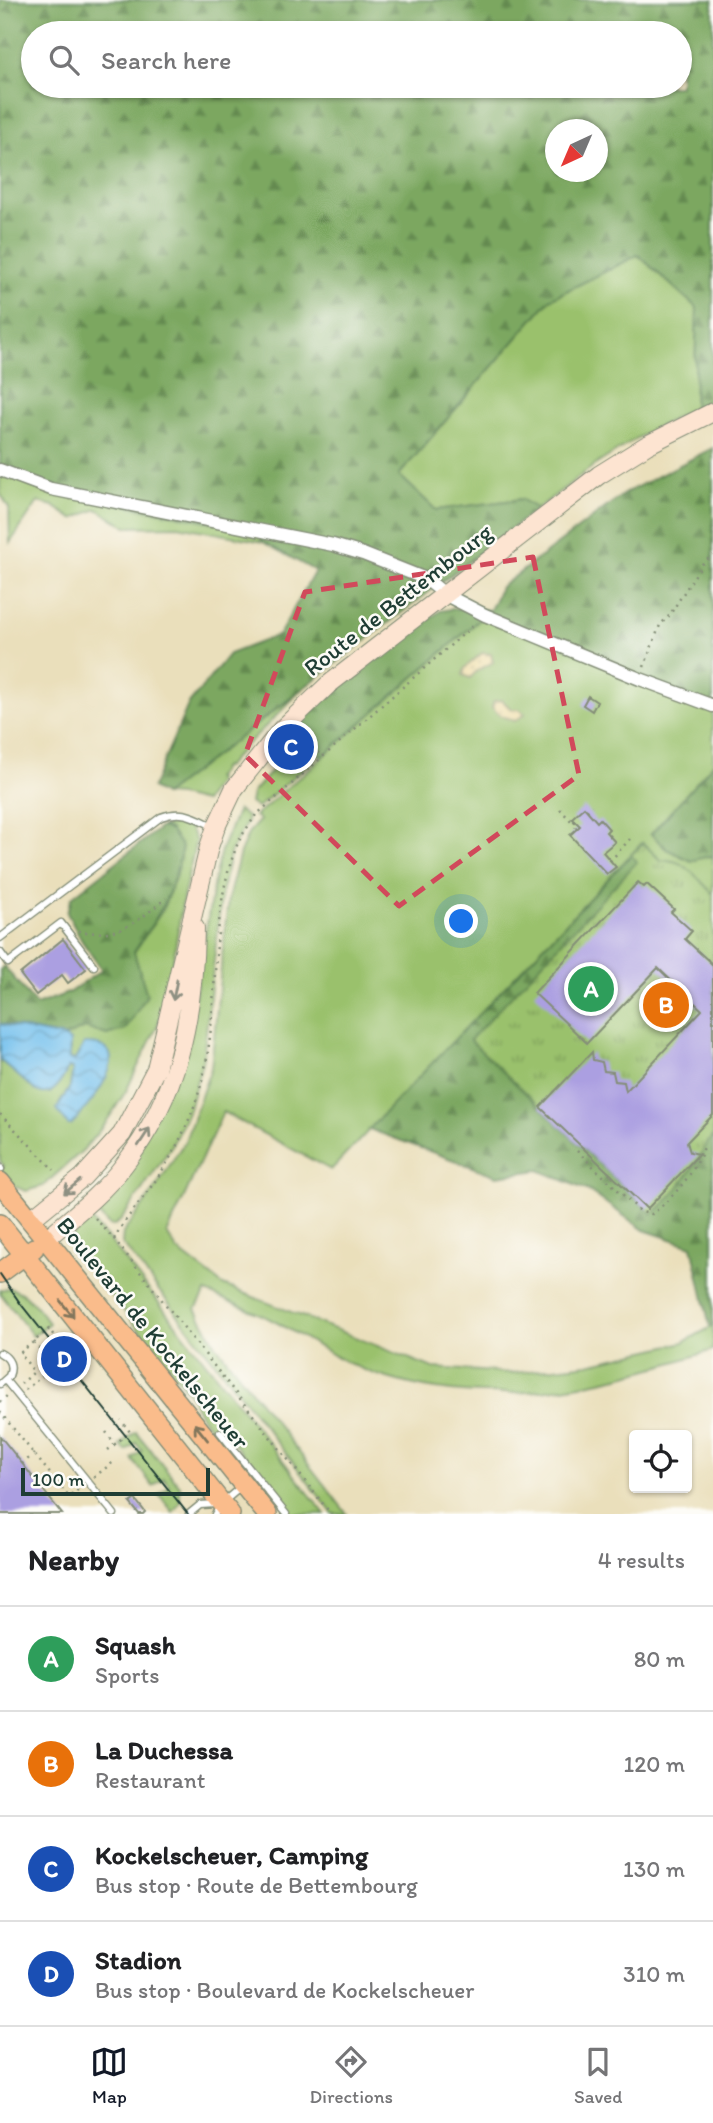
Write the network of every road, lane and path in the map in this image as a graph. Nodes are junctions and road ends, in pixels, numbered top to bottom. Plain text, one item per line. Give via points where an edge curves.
1 (713, 412) edge
2 (0, 470) edge
3 (713, 555) edge
4 (446, 595) junction
5 (485, 615) junction
6 (640, 679) junction
7 (713, 706) edge
8 (288, 723) junction
9 (323, 757) junction
10 (592, 806) dead end
11 (560, 809) dead end
12 (587, 811) dead end
13 (216, 827) junction
14 (577, 828) dead end
15 (630, 839) dead end
16 (610, 861) dead end
17 (166, 898) dead end
18 (196, 900) junction
19 (74, 928) dead end
20 (0, 938) edge
21 (0, 952) edge
22 (713, 954) edge
23 (708, 960) dead end
24 (94, 966) dead end
25 (0, 1114) edge
26 (705, 1143) dead end
27 (578, 1152) dead end
28 (54, 1170) dead end
29 (0, 1173) edge
30 (93, 1216) dead end
31 (30, 1220) junction
32 (3, 1234) edge
33 (46, 1239) junction
34 (114, 1239) junction
35 (25, 1255) junction
36 (0, 1273) edge
37 (34, 1342) junction
38 (60, 1344) dead end
39 (0, 1353) edge
40 (45, 1356) dead end
41 (47, 1373) dead end
42 (3, 1382) edge
43 (16, 1392) junction
44 (0, 1402) edge
45 (0, 1412) edge
46 (121, 1420) dead end
47 (220, 1432) dead end
48 (106, 1433) dead end
49 (115, 1444) junction
50 (108, 1450) dead end
51 (34, 1454) junction
52 (116, 1460) dead end
53 (22, 1464) dead end
54 (88, 1481) junction
55 (244, 1485) junction
56 (223, 1511) edge
57 (114, 1514) edge
58 (189, 1514) edge
59 (267, 1514) edge
60 (286, 1514) edge
61 (331, 1514) edge

1 - 4 main road, Route de Bettembourg via 599,475
2 - 4 street via 51,489 333,545 426,579
3 - 6 path via 660,625
4 - 5 street
4 - 8 main road, Route de Bettembourg via 328,685
5 - 6 street
5 - 9 path
6 - 7 street
8 - 9 path
8 - 13 main road, Route de Bettembourg via 234,789
9 - 34 path via 256,816 236,846 225,893 202,1082 171,1157
10 - 12 path
11 - 14 path
13 - 18 main road, Route de Bettembourg
13 - 20 lane via 185,814 161,817
15 - 16 path
17 - 19 path via 132,926 111,933
18 -> 31 main road, Route de Bettembourg via 156,1069 134,1115 83,1177
33 -> 18 main road, Route de Bettembourg via 124,1166 156,1118 171,1085 192,992
21 - 24 lane via 8,963 61,923
22 - 23 path
25 - 28 path
26 - 27 path via 669,1201 652,1214 641,1212
29 - 31 main road, Boulevard de Kockelscheuer
30 - 34 path
31 - 32 main road
31 - 33 main road, Boulevard de Kockelscheuer
32 - 35 main road, Boulevard de Kockelscheuer
33 - 35 main road
55 -> 33 main road, Boulevard de Kockelscheuer
34 - 61 path
35 - 36 main road
35 -> 56 main road, Boulevard de Kockelscheuer
37 - 38 path via 49,1329
37 - 40 path
37 - 43 path via 20,1353 34,1372
39 - 42 lane via 11,1366
41 - 43 path
42 - 43 lane
43 - 44 path
43 - 54 lane
45 - 51 path
46 - 49 path via 130,1432
47 - 60 lane
48 - 49 path
49 - 50 path
51 - 53 path
51 - 54 path via 69,1497
52 - 54 path
54 - 57 lane
55 - 56 lane
55 - 59 main road, Boulevard de Kockelscheuer
56 - 58 lane via 200,1506

